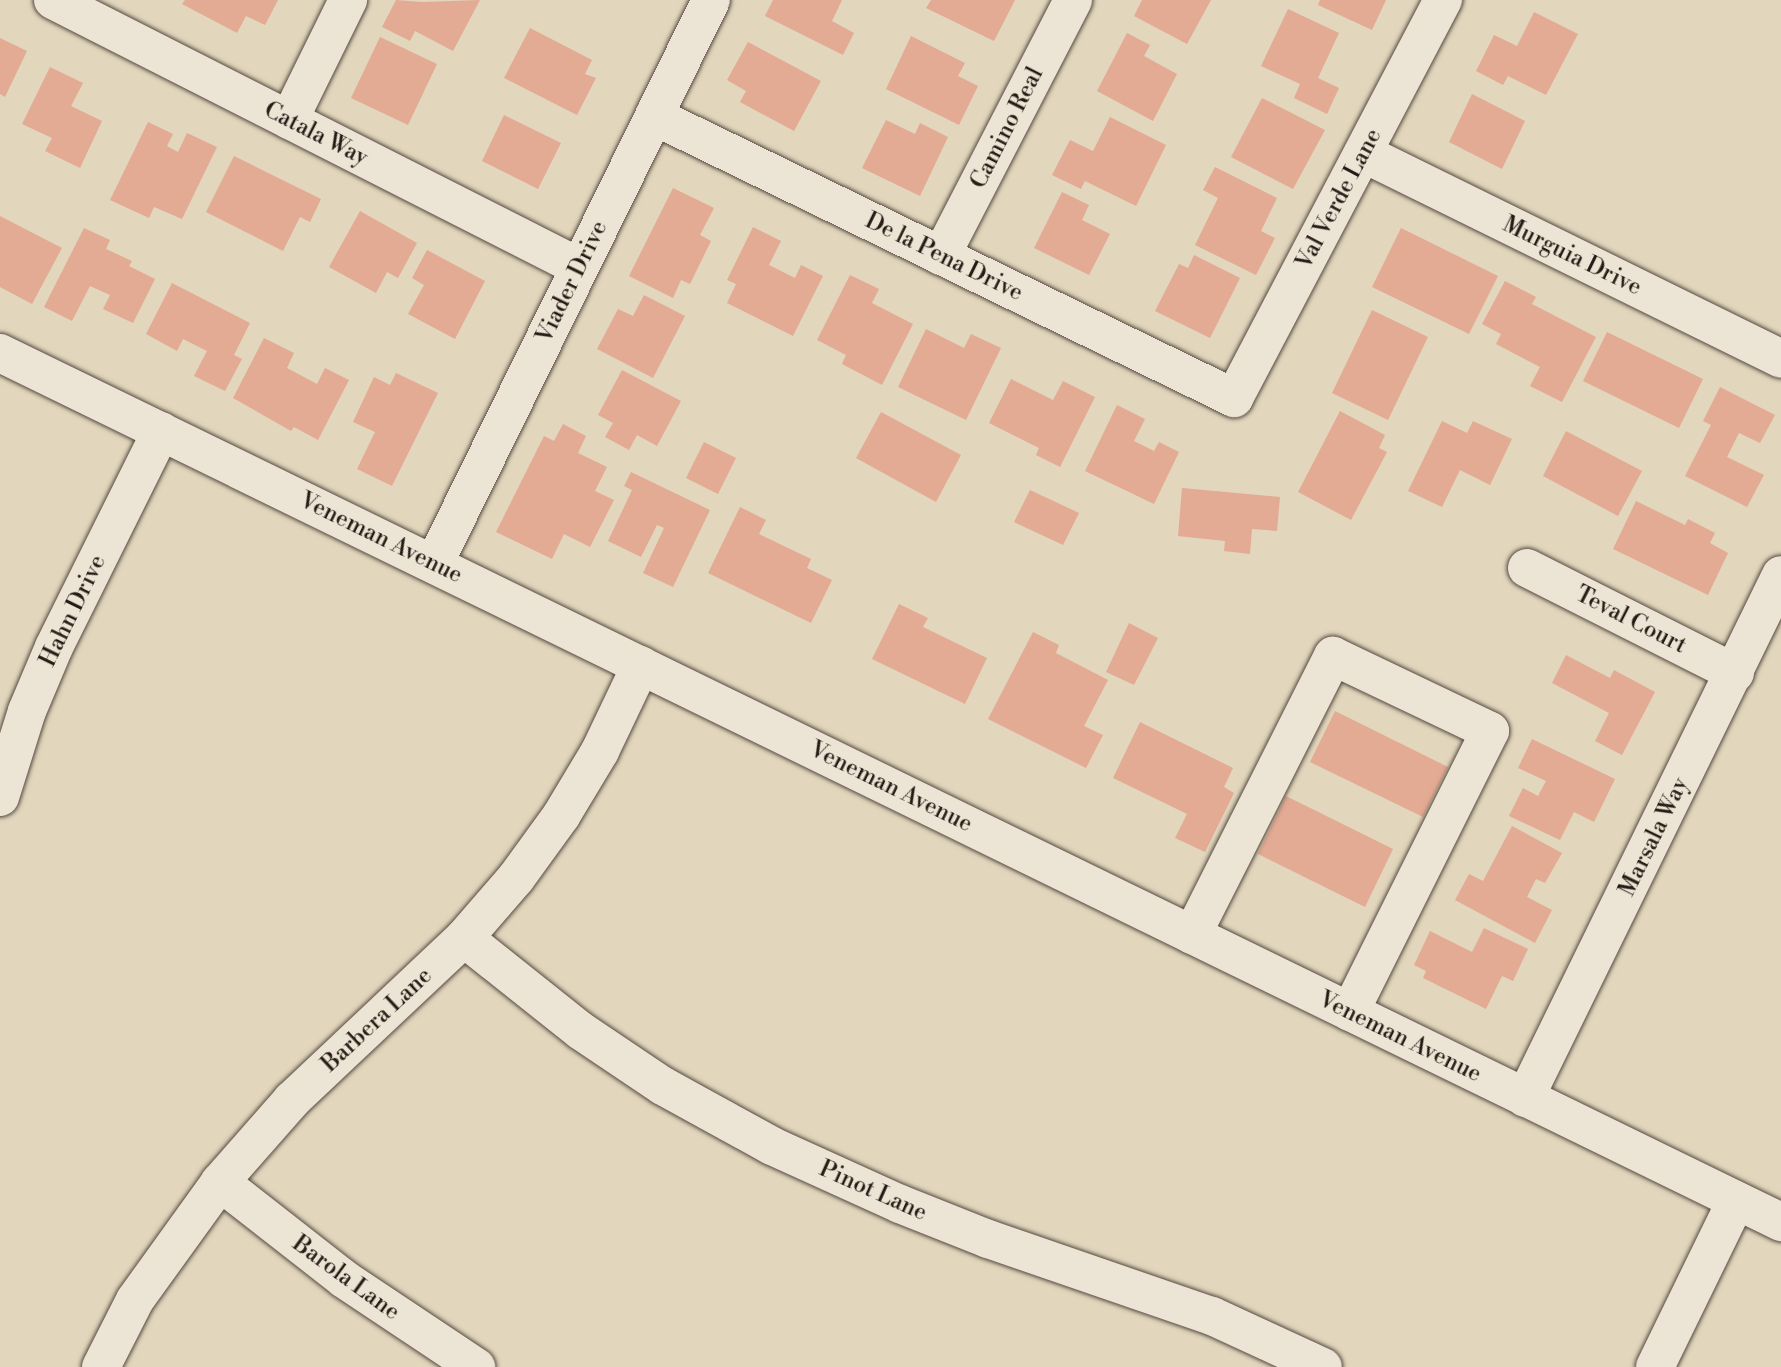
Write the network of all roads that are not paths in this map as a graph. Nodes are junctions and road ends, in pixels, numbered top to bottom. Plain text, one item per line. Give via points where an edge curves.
1 (52, 0) edge
2 (348, 0) edge
3 (711, 0) edge
4 (1073, 0) edge
5 (1443, 0) edge
6 (654, 116) junction
7 (289, 120) junction
8 (1363, 153) junction
9 (941, 256) junction
10 (579, 267) junction
11 (0, 354) edge
12 (1781, 359) edge
13 (1234, 398) joint
14 (161, 431) junction
15 (434, 564) junction
16 (1527, 568) dead end
17 (1781, 575) edge
18 (641, 665) junction
19 (1735, 673) junction
20 (0, 797) edge
21 (1192, 935) junction
22 (464, 938) junction
23 (1350, 1012) junction
24 (1525, 1098) junction
25 (220, 1182) junction
26 (1736, 1201) junction
27 (1781, 1223) edge
28 (101, 1367) edge
29 (476, 1367) edge
30 (1323, 1367) edge
31 (1655, 1367) edge

1 - 7 street, Catala Way
2 - 7 street
3 - 6 street, Viader Drive
4 - 9 street, Camino Real
5 - 8 street, Val Verde Lane
6 - 9 street, De la Pena Drive
6 - 10 street, Viader Drive
7 - 10 street, Catala Way
8 - 12 street, Murguia Drive
8 - 13 street, Val Verde Lane
9 - 13 street, De la Pena Drive
10 - 15 street, Viader Drive
11 - 14 street, Veneman Avenue
14 - 15 street, Veneman Avenue
14 - 20 street, Hahn Drive via 54,647 27,711
15 - 18 street, Veneman Avenue
16 - 19 street, Teval Court
17 - 19 street, Marsala Way
18 - 21 street, Veneman Avenue
18 - 22 street, Barbera Lane via 600,751 561,816
19 - 24 street, Marsala Way
21 - 23 street, Veneman Avenue
21 - 23 street via 1333,656 1490,731
22 - 25 street, Barbera Lane via 292,1100
22 - 30 street, Pinot Lane via 581,1031 663,1086 772,1146 900,1205 1212,1316
23 - 24 street, Veneman Avenue
24 - 26 street, Veneman Avenue
25 - 28 street, Barbera Lane via 135,1300
25 - 29 street, Barola Lane via 344,1279
26 - 27 street, Veneman Avenue
26 - 31 street

